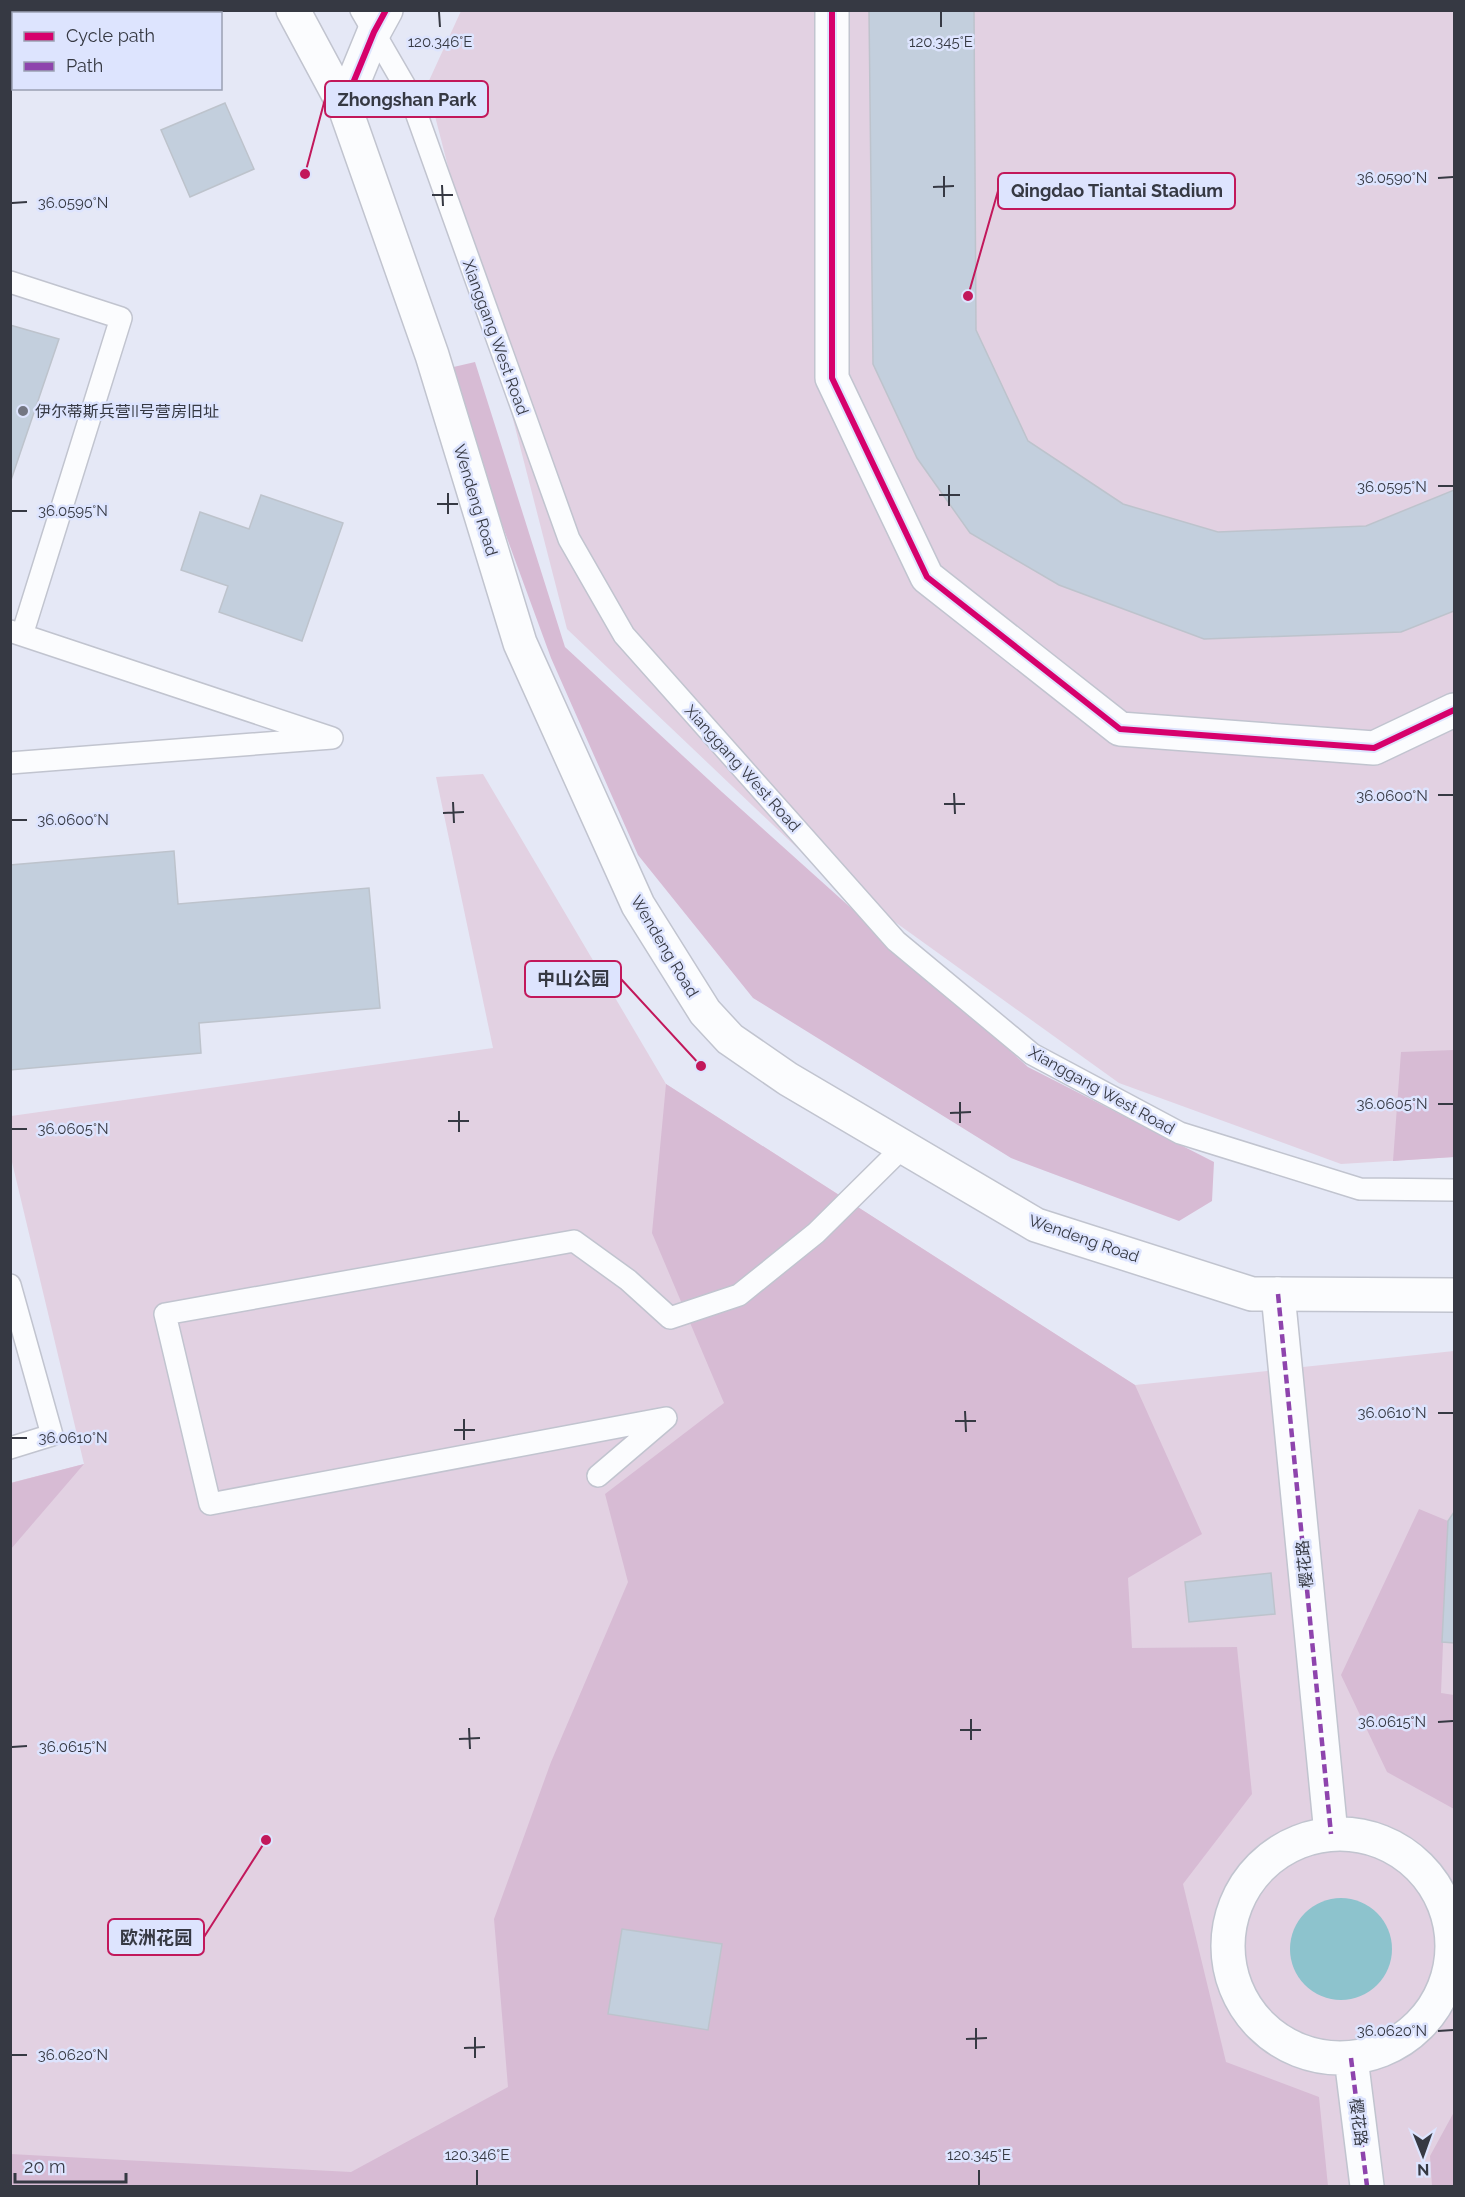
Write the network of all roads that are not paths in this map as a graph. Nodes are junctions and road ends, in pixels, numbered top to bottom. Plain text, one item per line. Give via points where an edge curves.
1 (293, 10) edge
2 (832, 10) edge
3 (374, 18) edge
4 (344, 105) junction
5 (10, 282) edge
6 (16, 633) edge
7 (1455, 710) edge
8 (10, 763) edge
9 (903, 1147) junction
10 (1455, 1190) edge
11 (10, 1285) edge
12 (1278, 1294) junction
13 (1455, 1295) edge
14 (10, 1448) edge
15 (598, 1476) dead end
16 (1331, 1834) junction
17 (1351, 2058) junction
18 (1367, 2187) edge

1 - 4 street
2 - 7 street via 832,378 927,577 1120,729 1374,748
3 - 4 street
3 - 10 lane, Xianggang West Road via 409,93 569,539 624,635 896,941 1032,1054 1180,1133 1360,1189
4 - 9 street, Wendeng Road via 432,355 520,643 638,905 705,1012 730,1039 788,1079
5 - 6 lane via 121,318
6 - 8 lane via 332,738
9 - 12 street, Wendeng Road via 1036,1225 1252,1294
9 - 15 lane via 816,1233 739,1295 670,1318 574,1241 165,1314 210,1504 666,1418
11 - 14 lane via 52,1435
12 - 13 street, Wendeng Road
12 - 16 street, 樱花路
16 - 17 street via 1370,1838 1405,1854 1433,1882 1449,1917 1453,1956 1443,1993 1421,2025 1389,2048
16 - 17 street via 1297,1843 1266,1861 1244,1888 1230,1920 1228,1956 1237,1990 1256,2020 1283,2043 1316,2056
17 - 18 street, 樱花路

